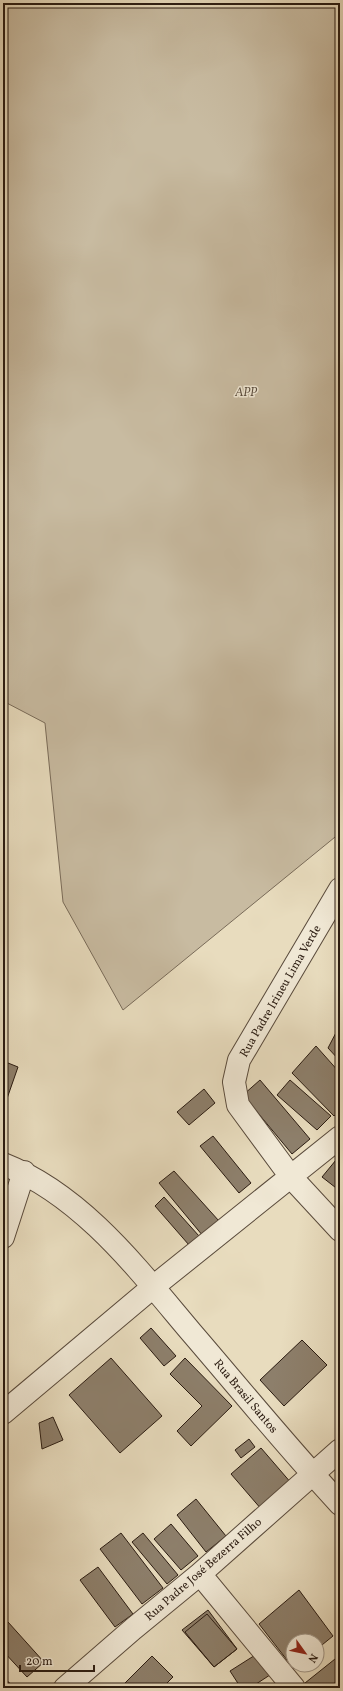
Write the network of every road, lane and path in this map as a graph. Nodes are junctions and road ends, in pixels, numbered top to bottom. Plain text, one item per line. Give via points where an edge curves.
1 (340, 888) edge
2 (340, 1137) edge
3 (3, 1164) edge
4 (24, 1172) junction
5 (290, 1177) junction
6 (340, 1230) edge
7 (3, 1237) edge
8 (153, 1287) junction
9 (3, 1413) edge
10 (340, 1450) edge
11 (312, 1474) junction
12 (340, 1504) edge
13 (200, 1574) junction
14 (65, 1688) edge
15 (294, 1688) edge

1 - 5 street, Rua Padre Irineu Lima Verde via 239,1060 234,1082 238,1105
2 - 5 street
3 - 4 street, Rua Brasil Santos
4 - 7 street
4 - 8 street, Rua Brasil Santos via 59,1194 94,1222
5 - 6 street, Rua Padre Irineu Lima Verde
5 - 8 street
8 - 9 street
8 - 11 street, Rua Brasil Santos
10 - 11 street, Rua Padre José Bezerra Filho
11 - 12 street, Rua Brasil Santos
11 - 13 street, Rua Padre José Bezerra Filho
13 - 14 street, Rua Padre José Bezerra Filho
13 - 15 street

